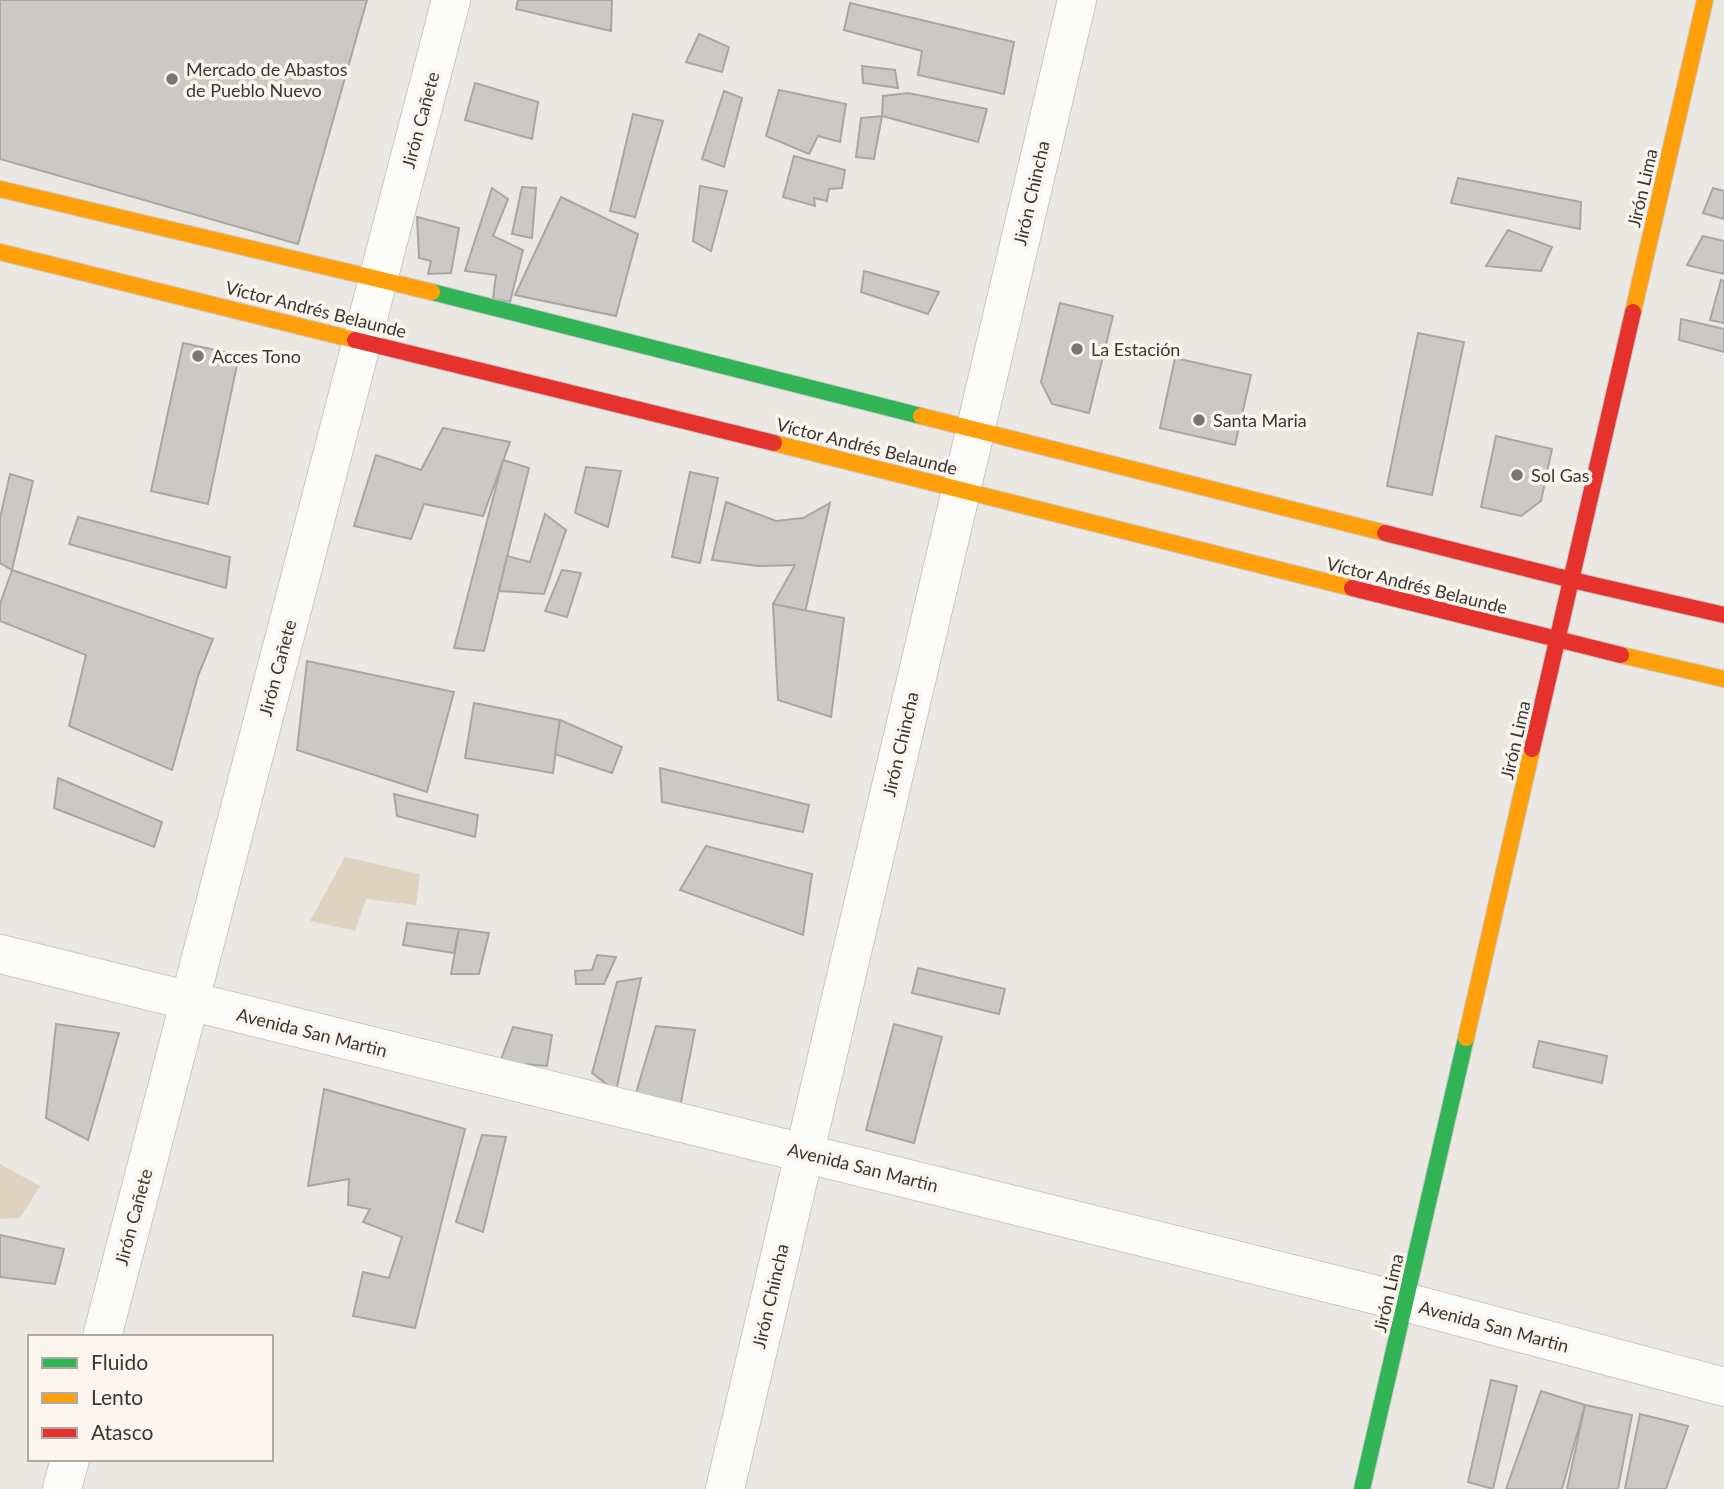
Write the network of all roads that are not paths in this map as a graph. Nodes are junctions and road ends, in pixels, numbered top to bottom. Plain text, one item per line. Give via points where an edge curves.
1 (451, 0) edge
2 (1077, 0) edge
3 (1705, 0) edge
4 (0, 189) edge
5 (0, 252) edge
6 (379, 279) junction
7 (362, 340) junction
8 (975, 430) junction
9 (961, 489) junction
10 (1572, 580) junction
11 (1724, 615) edge
12 (1558, 640) junction
13 (1724, 679) edge
14 (0, 954) edge
15 (190, 1002) junction
16 (804, 1152) junction
17 (1405, 1302) junction
18 (103, 1335) edge
19 (1724, 1387) edge
20 (69, 1461) edge
21 (62, 1489) edge
22 (724, 1489) edge
23 (1362, 1489) edge

1 - 6 street, Jirón Cañete
2 - 8 street, Jirón Chincha
3 - 10 main road, Jirón Lima
4 - 6 main road
5 - 7 main road, Víctor Andrés Belaunde
6 - 7 street, Jirón Cañete
6 - 8 main road
7 - 9 main road, Víctor Andrés Belaunde
7 - 15 street, Jirón Cañete
8 - 9 street, Jirón Chincha
8 - 10 main road
9 - 12 main road, Víctor Andrés Belaunde
9 - 16 street, Jirón Chincha
10 - 11 main road
10 - 12 main road, Jirón Lima
12 - 13 main road, Víctor Andrés Belaunde
12 - 17 main road, Jirón Lima
14 - 15 street, Avenida San Martin
15 - 16 street, Avenida San Martin
15 - 18 street, Jirón Cañete
16 - 17 street, Avenida San Martin
16 - 22 street, Jirón Chincha
17 - 19 street, Avenida San Martin
17 - 23 main road, Jirón Lima
20 - 21 street

